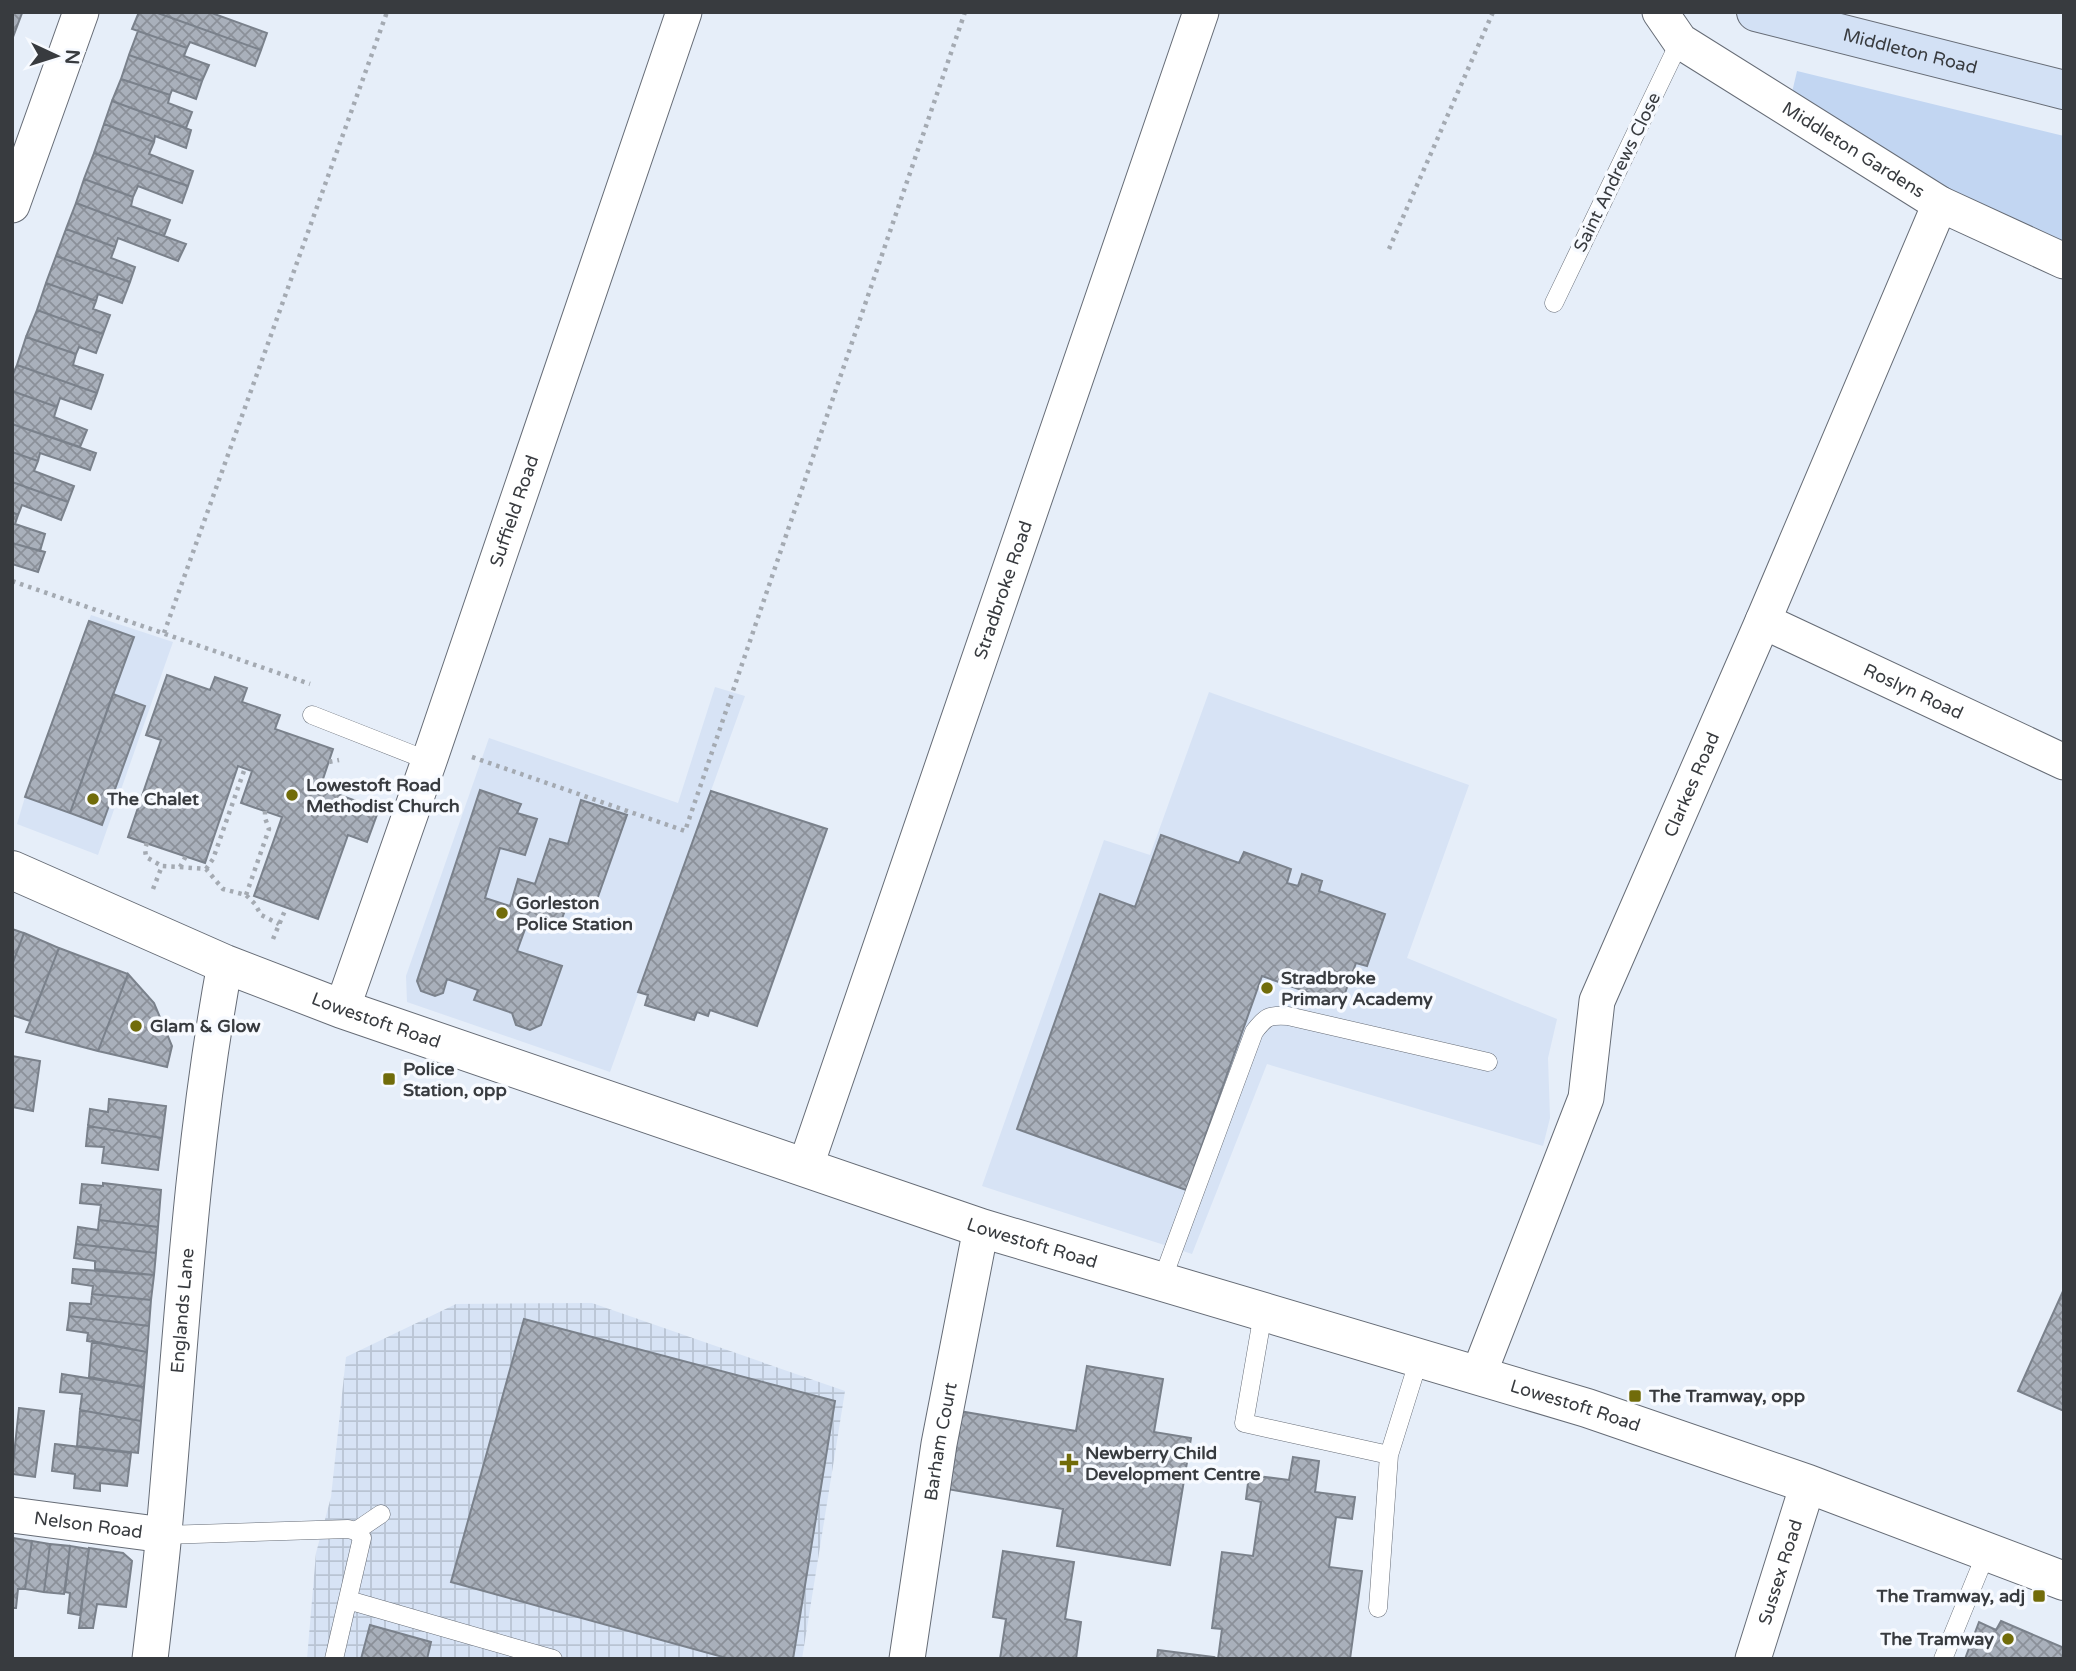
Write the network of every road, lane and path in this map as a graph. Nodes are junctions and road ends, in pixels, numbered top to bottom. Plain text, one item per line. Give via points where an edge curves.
1 (81, 12) edge
2 (387, 12) edge
3 (684, 12) edge
4 (965, 12) edge
5 (1201, 12) edge
6 (1493, 12) edge
7 (1660, 12) edge
8 (1756, 12) edge
9 (1680, 41) junction
10 (2064, 90) edge
11 (1940, 204) junction
12 (12, 205) edge
13 (1389, 249) dead end
14 (2064, 261) edge
15 (1554, 303) dead end
16 (12, 581) edge
17 (1763, 621) junction
18 (164, 633) junction
19 (321, 688) dead end
20 (312, 715) dead end
21 (432, 752) junction
22 (2064, 762) edge
23 (245, 768) dead end
24 (265, 811) dead end
25 (147, 843) dead end
26 (186, 856) dead end
27 (162, 866) junction
28 (180, 867) junction
29 (206, 869) junction
30 (12, 870) edge
31 (156, 880) dead end
32 (246, 895) junction
33 (286, 908) dead end
34 (279, 924) junction
35 (275, 934) dead end
36 (225, 964) junction
37 (342, 1009) junction
38 (1488, 1062) dead end
39 (805, 1168) junction
40 (981, 1228) junction
41 (1161, 1283) junction
42 (1263, 1313) junction
43 (1419, 1359) junction
44 (1478, 1376) junction
45 (1389, 1455) junction
46 (1808, 1484) junction
47 (381, 1514) dead end
48 (12, 1515) edge
49 (356, 1531) junction
50 (164, 1535) junction
51 (1987, 1551) junction
52 (2064, 1581) edge
53 (348, 1600) junction
54 (1378, 1608) dead end
55 (915, 1658) edge
56 (150, 1659) edge
57 (334, 1659) edge
58 (553, 1659) edge
59 (1753, 1659) edge
60 (1943, 1659) edge

1 - 12 street
2 - 18 path
3 - 21 street, Suffield Road
4 - 21 path via 685,831
5 - 39 street, Stradbroke Road
6 - 13 path
7 - 9 street, Middleton Gardens
8 - 10 main road, Middleton Road
9 - 11 street, Middleton Gardens
9 - 15 lane, Saint Andrews Close
11 - 14 street, Middleton Gardens
11 - 17 street, Clarkes Road
16 - 18 path
17 - 22 street, Roslyn Road
17 - 44 street, Clarkes Road via 1597,1001 1586,1098
18 - 19 path
20 - 21 lane
21 - 37 street, Suffield Road
23 - 29 path
24 - 32 path via 269,829
25 - 27 path via 146,857
26 - 28 path
27 - 28 path
27 - 31 path
28 - 29 path
29 - 32 path via 223,888
30 - 36 street, Lowestoft Road
32 - 34 path via 261,915
33 - 34 path
34 - 35 path
36 - 37 street, Lowestoft Road
36 - 50 street, Englands Lane via 192,1192
37 - 39 street, Lowestoft Road
38 - 41 lane via 1270,1015 1254,1032
39 - 40 street, Lowestoft Road
40 - 41 street, Lowestoft Road
40 - 55 street, Barham Court via 939,1444
41 - 42 street, Lowestoft Road
42 - 43 street, Lowestoft Road
42 - 45 lane via 1244,1423
43 - 44 street, Lowestoft Road
43 - 45 lane
44 - 46 street, Lowestoft Road
45 - 54 lane
46 - 51 street, Lowestoft Road
46 - 59 street, Sussex Road
47 - 49 lane
48 - 50 street, Nelson Road
49 - 50 lane
49 - 53 lane via 362,1538
50 - 56 street, Englands Lane
51 - 52 street, Lowestoft Road
51 - 60 lane
53 - 57 lane
53 - 58 lane

